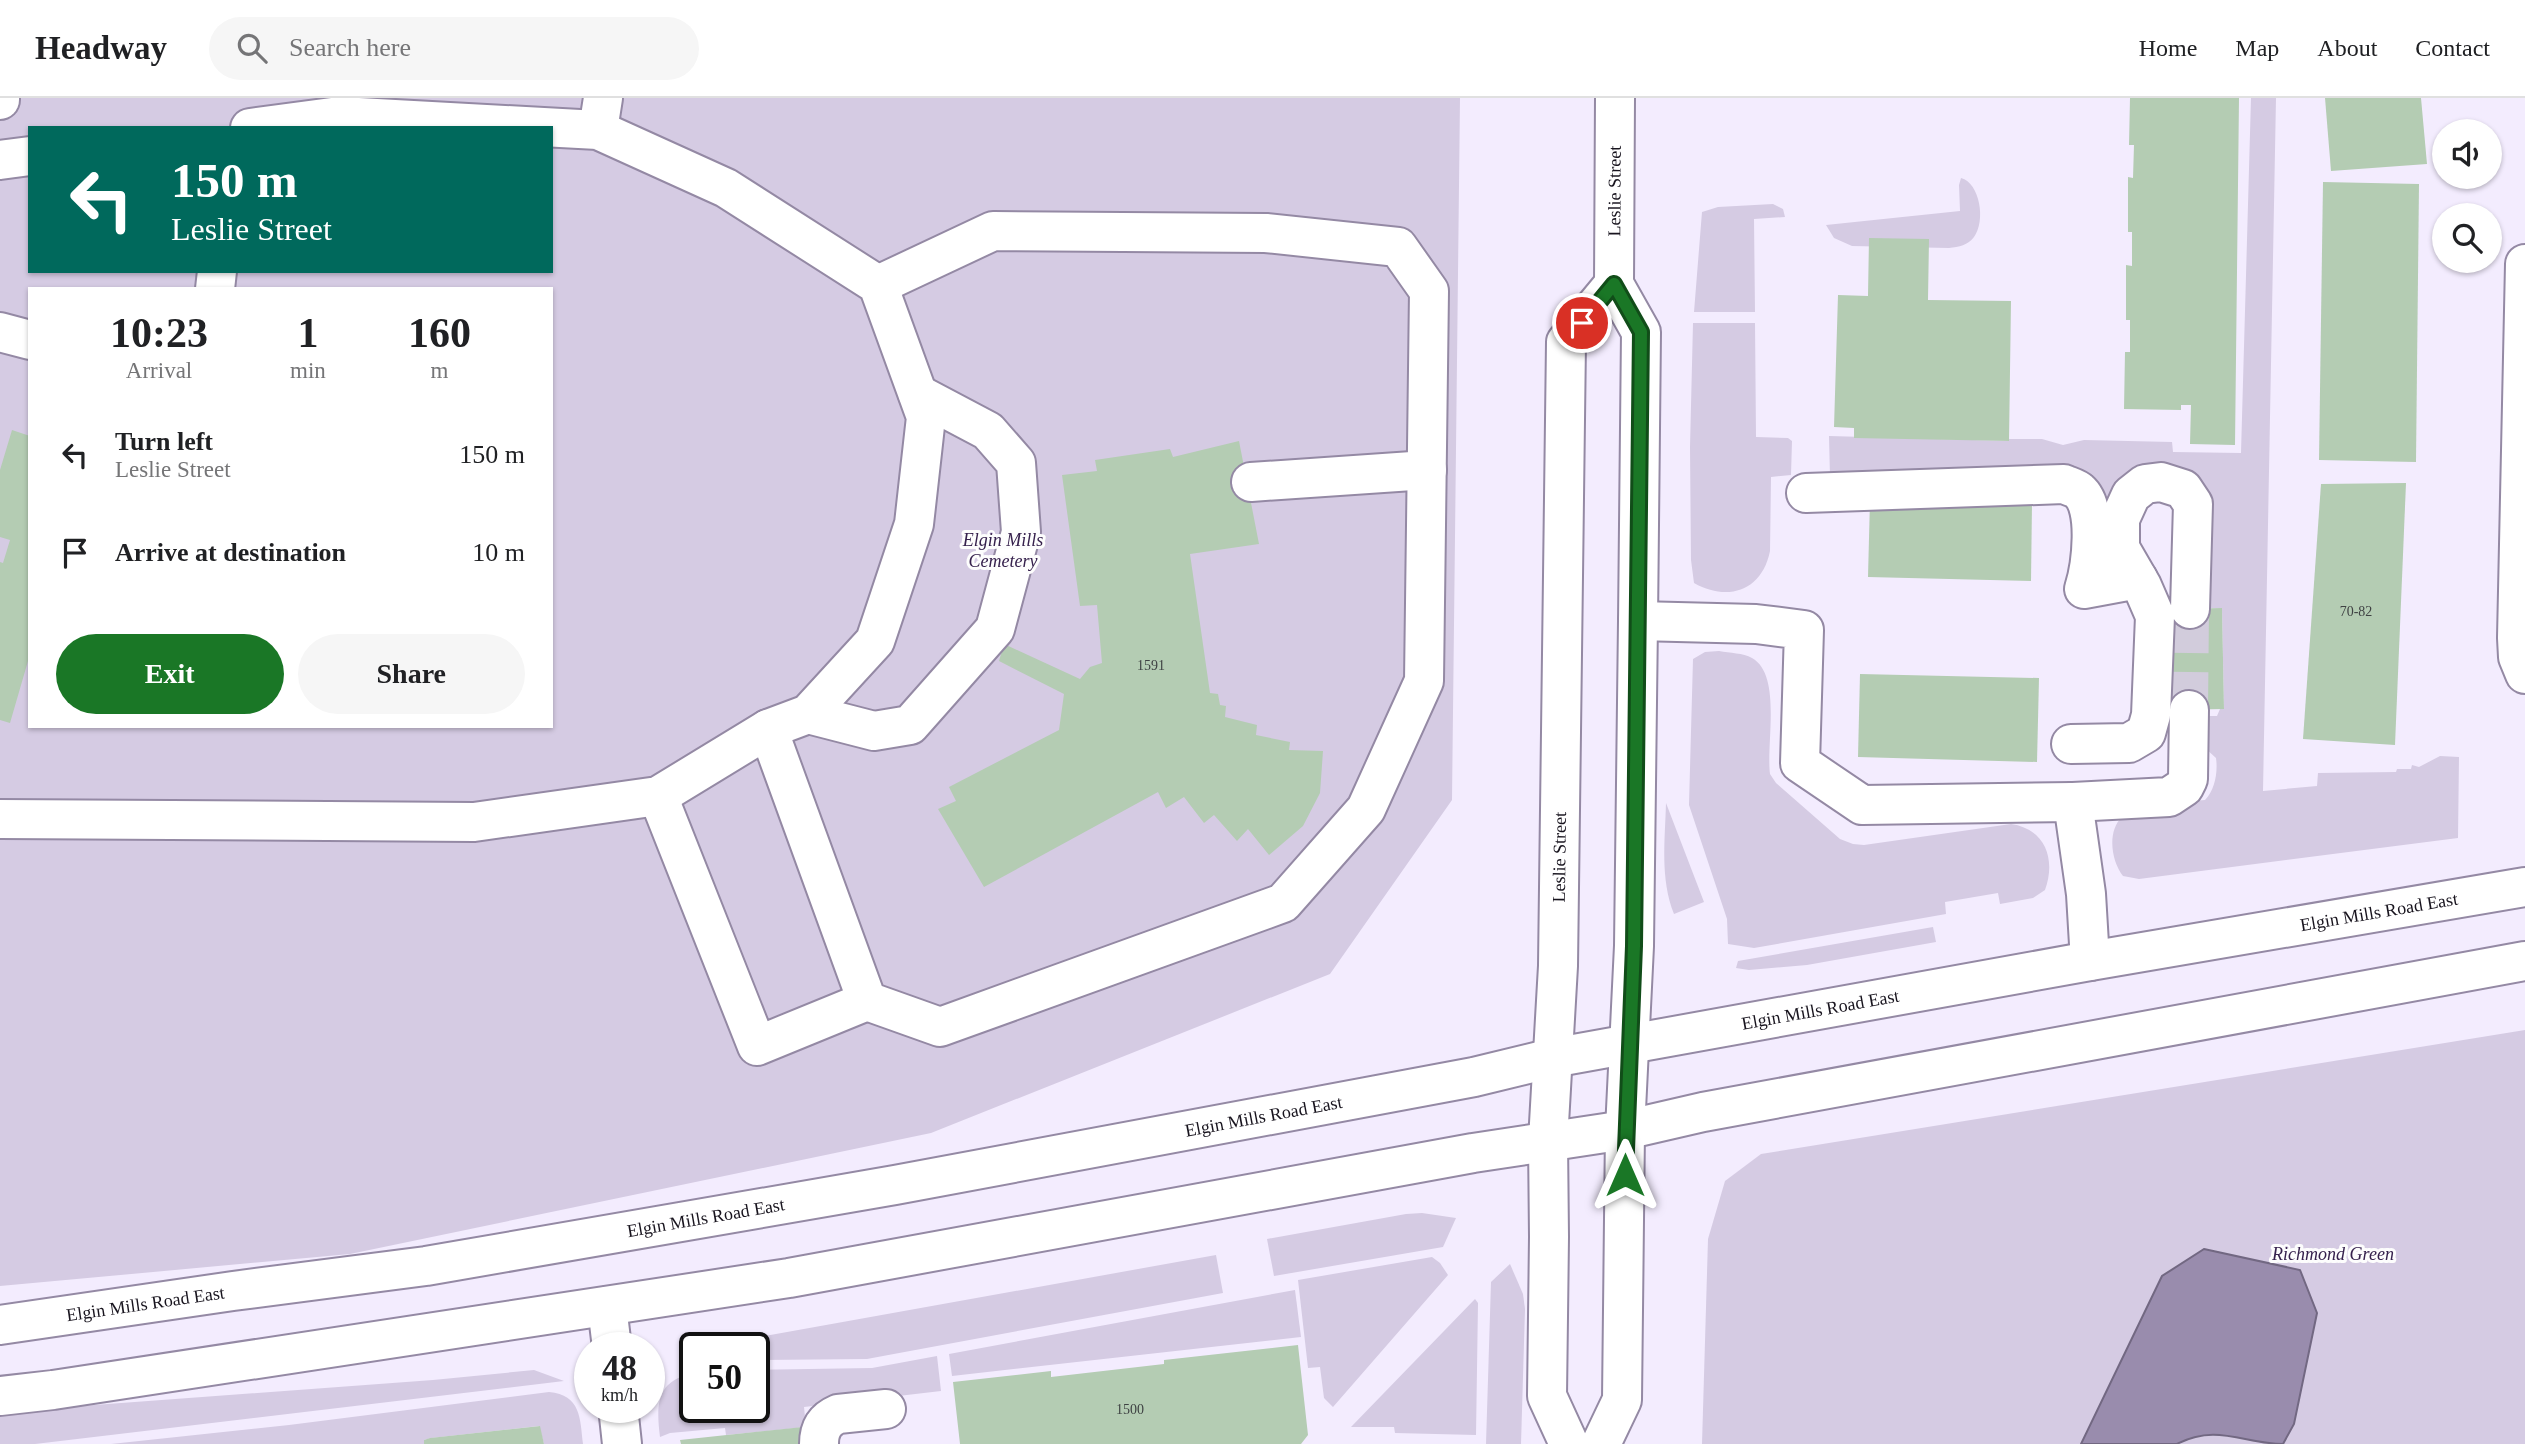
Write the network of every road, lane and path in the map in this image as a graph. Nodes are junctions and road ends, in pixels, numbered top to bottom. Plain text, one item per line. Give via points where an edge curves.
1 (1615, 98) edge
2 (600, 114) edge
3 (265, 126) edge
4 (28, 156) edge
5 (0, 160) edge
6 (2525, 264) edge
7 (1614, 284) junction
8 (878, 285) junction
9 (0, 332) edge
10 (28, 339) edge
11 (918, 394) junction
12 (1427, 470) junction
13 (1251, 482) dead end
14 (1806, 493) dead end
15 (2138, 579) junction
16 (2190, 609) tunnel mouth
17 (1638, 621) junction
18 (2525, 674) edge
19 (2189, 710) tunnel mouth
20 (808, 714) junction
21 (768, 729) junction
22 (2071, 744) dead end
23 (658, 796) junction
24 (2073, 802) junction
25 (0, 819) edge
26 (2525, 887) edge
27 (2090, 961) junction
28 (2525, 961) edge
29 (867, 1001) junction
30 (1630, 1045) junction
31 (1552, 1058) junction
32 (1625, 1130) junction
33 (1548, 1142) junction
34 (607, 1306) junction
35 (0, 1325) edge
36 (610, 1332) edge
37 (0, 1396) edge
38 (886, 1409) dead end
39 (620, 1423) edge
40 (622, 1444) edge
41 (819, 1444) edge
42 (1569, 1444) edge
43 (1601, 1444) edge

1 - 7 main road, Leslie Street
2 - 3 main road via 340,116
2 - 8 main road
4 - 5 main road
6 - 18 main road via 2517,638
7 - 17 main road, Leslie Street via 1641,332
7 - 31 main road, Leslie Street via 1566,342 1558,966
8 - 11 main road
8 - 12 main road via 993,231 1266,233 1398,247 1429,291
9 - 10 main road
11 - 20 main road via 926,416 914,524 875,641
11 - 20 main road via 988,431 1016,463 1021,532 995,629 910,725 874,730
12 - 13 main road
12 - 29 main road via 1424,681 1366,809 1283,903 940,1027
14 - 15 main road via 2064,484 2080,491 2091,510 2090,570 2084,589
15 - 16 main road via 2120,548 2120,519 2131,495 2145,484 2161,482 2183,489 2193,504
15 - 22 main road via 2155,617 2151,715 2146,733 2129,743
17 - 24 main road via 1756,624 1804,631 1800,763 1862,805
17 - 30 main road, Leslie Street
19 - 24 main road via 2188,779 2177,794
20 - 21 main road
21 - 23 main road
21 - 29 main road
23 - 25 main road via 474,822
23 - 29 main road via 757,1046
24 - 27 main road
26 - 27 main road, Elgin Mills Road East
27 - 30 main road, Elgin Mills Road East
28 - 32 main road
30 - 31 main road, Elgin Mills Road East
30 - 32 main road, Leslie Street
31 - 33 main road, Leslie Street
31 - 35 main road, Elgin Mills Road East via 1177,1133 426,1266
32 - 33 main road
32 - 43 main road, Leslie Street via 1622,1400
33 - 34 main road via 789,1278
33 - 42 main road, Leslie Street via 1547,1396
34 - 36 main road
34 - 37 main road
38 - 41 main road via 831,1417 822,1426
39 - 40 main road

